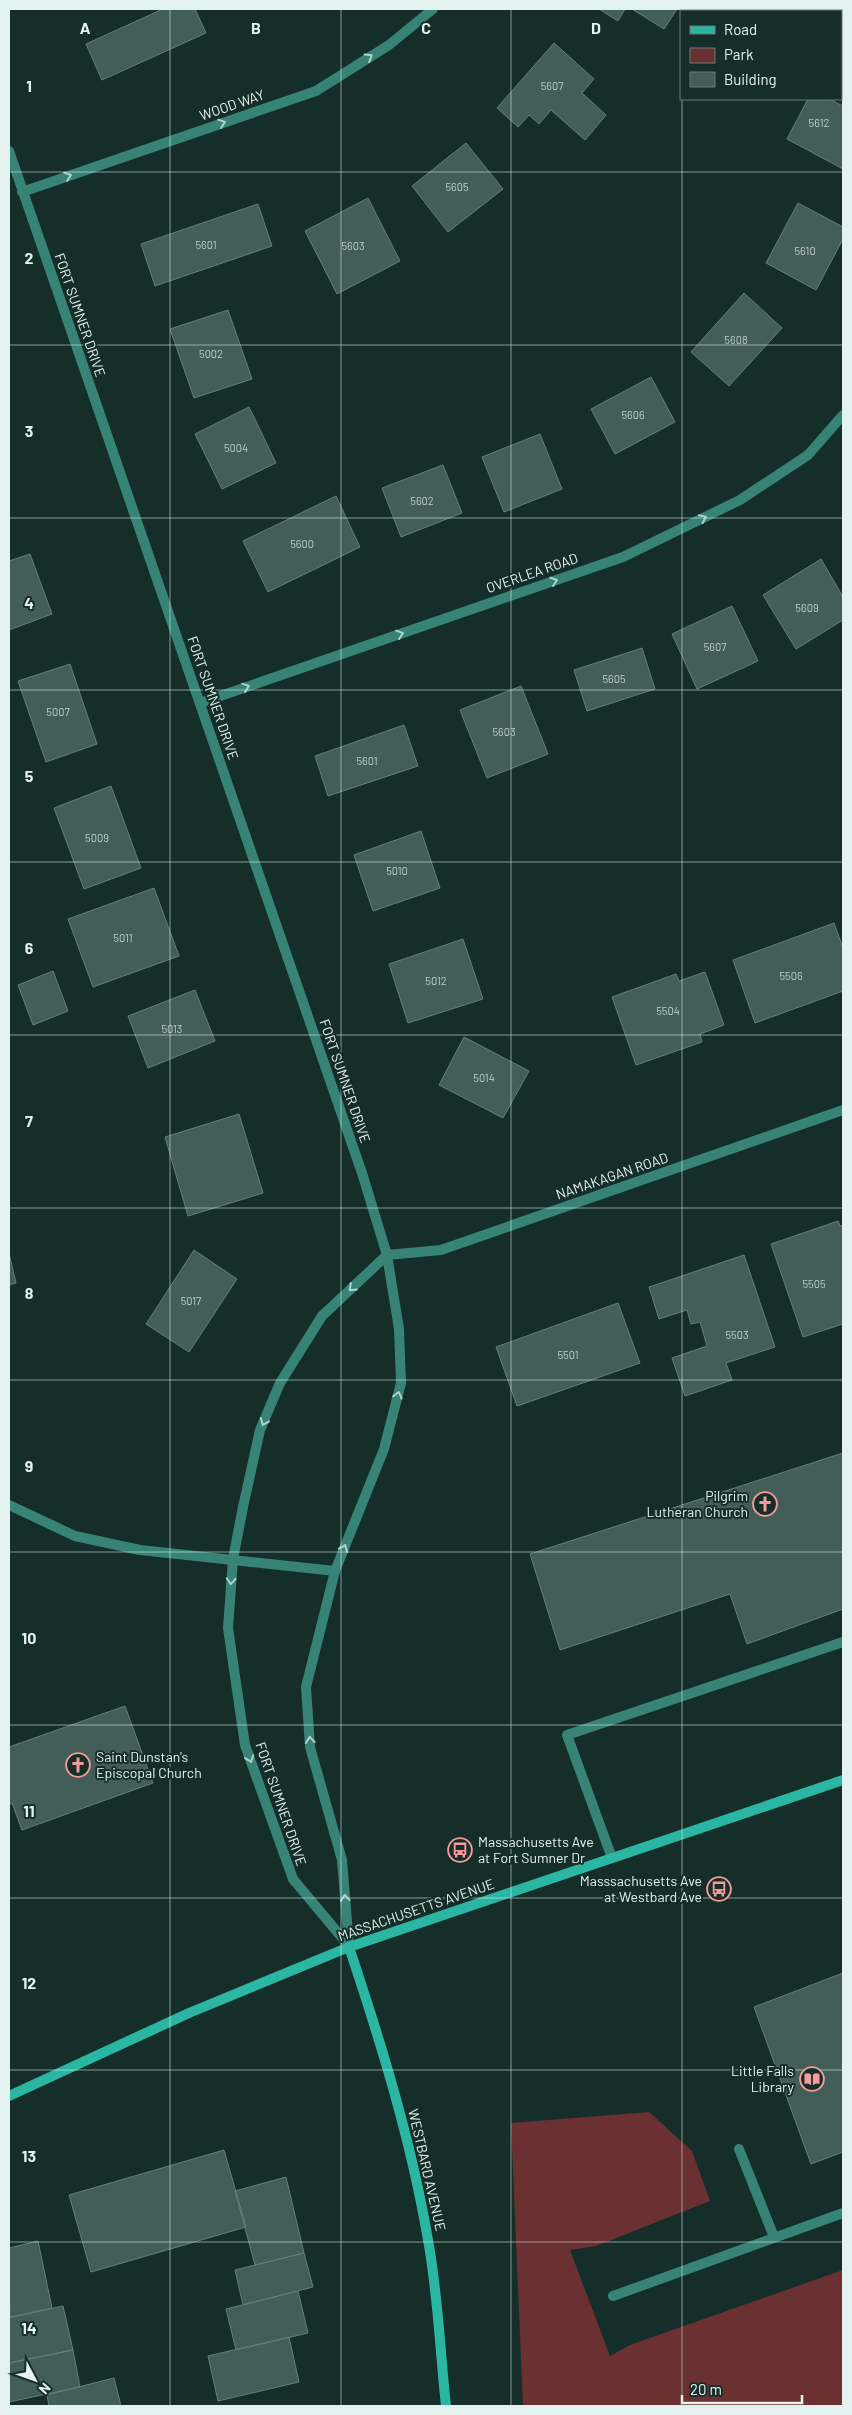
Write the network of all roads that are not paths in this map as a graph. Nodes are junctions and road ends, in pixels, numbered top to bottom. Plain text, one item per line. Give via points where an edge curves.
1 (432, 9) edge
2 (9, 151) edge
3 (22, 192) junction
4 (843, 415) edge
5 (200, 703) junction
6 (843, 1110) edge
7 (387, 1255) junction
8 (9, 1505) edge
9 (233, 1559) junction
10 (335, 1571) junction
11 (843, 1642) edge
12 (843, 1780) edge
13 (612, 1858) junction
14 (349, 1947) junction
15 (9, 2096) edge
16 (739, 2149) dead end
17 (843, 2213) edge
18 (774, 2238) junction
19 (613, 2296) dead end
20 (446, 2406) edge

3 -> 1 street, WOOD WAY via 316,91 390,45
2 - 3 street, FORT SUMNER DRIVE
3 - 5 street, FORT SUMNER DRIVE
5 -> 4 street, OVERLEA ROAD via 623,557 740,500 808,455
5 - 7 street, FORT SUMNER DRIVE via 359,1164
6 - 7 street, NAMAKAGAN ROAD via 441,1250
7 -> 9 street, FORT SUMNER DRIVE via 322,1316 280,1383 260,1430
10 -> 7 street, FORT SUMNER DRIVE via 384,1449 401,1383 399,1329
8 - 9 street via 75,1536 140,1550
9 - 10 street
9 -> 14 street, FORT SUMNER DRIVE via 228,1628 245,1745 293,1879
14 -> 10 street, FORT SUMNER DRIVE via 342,1860 310,1747 306,1687
11 - 13 street via 567,1735
12 - 13 main road, MASSACHUSETTS AVENUE
13 - 14 main road, MASSACHUSETTS AVENUE
14 - 15 main road, MASSACHUSETTS AVENUE via 189,2012
14 - 20 main road, WESTBARD AVENUE via 396,2096 425,2223
16 - 18 street
17 - 18 street
18 - 19 street

